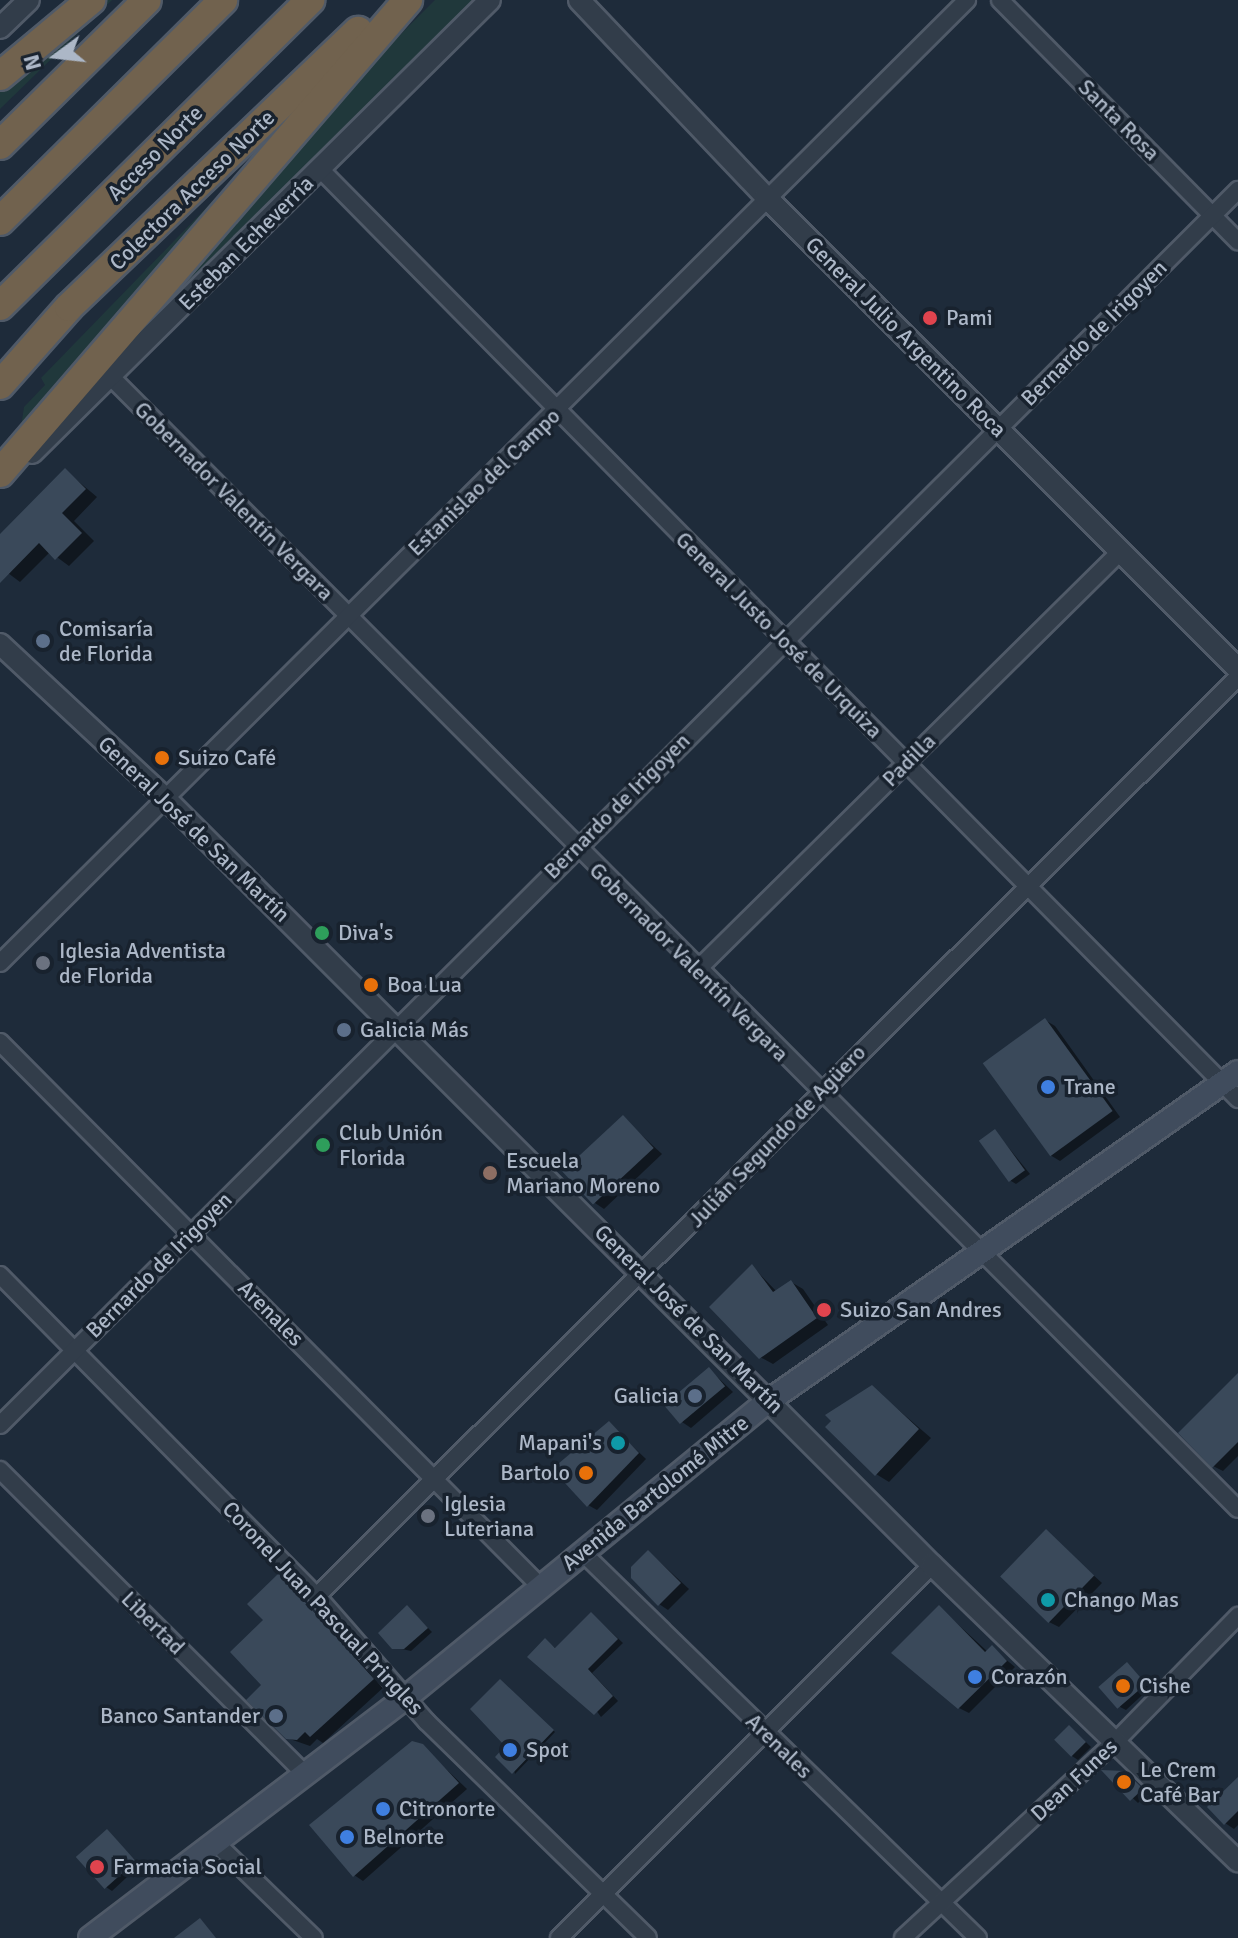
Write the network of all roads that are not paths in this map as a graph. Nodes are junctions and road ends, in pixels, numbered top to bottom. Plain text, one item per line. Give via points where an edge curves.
1 (29, 0) edge
2 (91, 0) edge
3 (147, 0) edge
4 (223, 0) edge
5 (310, 0) edge
6 (390, 0) edge
7 (408, 0) edge
8 (490, 0) edge
9 (579, 0) edge
10 (967, 0) edge
11 (1000, 0) edge
12 (0, 28) edge
13 (0, 76) edge
14 (0, 145) edge
15 (320, 169) junction
16 (1238, 190) edge
17 (765, 196) junction
18 (1213, 215) junction
19 (0, 221) edge
20 (1238, 241) edge
21 (0, 306) edge
22 (111, 377) junction
23 (0, 385) edge
24 (558, 411) junction
25 (997, 428) junction
26 (0, 473) edge
27 (0, 483) edge
28 (1121, 551) junction
29 (346, 616) junction
30 (782, 640) junction
31 (0, 644) edge
32 (1238, 669) edge
33 (1238, 677) edge
34 (906, 763) junction
35 (165, 798) junction
36 (575, 848) junction
37 (1027, 885) junction
38 (0, 963) edge
39 (698, 969) junction
40 (397, 1029) junction
41 (0, 1042) edge
42 (1233, 1085) edge
43 (819, 1091) junction
44 (191, 1232) junction
45 (980, 1254) junction
46 (645, 1274) junction
47 (0, 1275) edge
48 (75, 1349) junction
49 (770, 1400) junction
50 (0, 1425) edge
51 (0, 1470) edge
52 (436, 1480) junction
53 (1238, 1509) edge
54 (582, 1552) junction
55 (932, 1565) junction
56 (540, 1586) junction
57 (317, 1596) junction
58 (1238, 1616) edge
59 (409, 1695) junction
60 (767, 1734) junction
61 (1116, 1741) junction
62 (306, 1775) junction
63 (216, 1843) junction
64 (1238, 1862) edge
65 (602, 1896) junction
66 (943, 1902) junction
67 (90, 1938) edge
68 (314, 1938) edge
69 (559, 1938) edge
70 (648, 1938) edge
71 (903, 1938) edge
72 (978, 1938) edge

1 - 12 street
2 - 13 highway
3 - 14 highway
4 - 19 highway
5 - 21 highway, Acceso Norte
6 - 23 highway, Colectora Acceso Norte via 69,307
7 - 26 highway
8 - 15 street, Esteban Echeverría
9 - 17 street, General Julio Argentino Roca
10 - 17 street, Estanislao del Campo
11 - 18 street, Santa Rosa
15 - 22 street, Esteban Echeverría
15 - 24 street, General Justo José de Urquiza
16 - 18 street, Bernardo de Irigoyen
17 - 24 street, Estanislao del Campo
17 - 25 street, General Julio Argentino Roca
18 - 20 street, Santa Rosa
18 - 25 street, Bernardo de Irigoyen
22 - 27 street, Esteban Echeverría
22 - 29 street, Gobernador Valentín Vergara
24 - 29 street, Estanislao del Campo
24 - 30 street, General Justo José de Urquiza
25 - 28 street, General Julio Argentino Roca
25 - 30 street, Bernardo de Irigoyen
28 - 32 street, General Julio Argentino Roca
28 - 34 street, Padilla
29 - 35 street, Estanislao del Campo
29 - 36 street, Gobernador Valentín Vergara
30 - 34 street, General Justo José de Urquiza
30 - 36 street, Bernardo de Irigoyen
31 - 35 street, General José de San Martín
33 - 37 street, Julián Segundo de Agüero
34 - 37 street, General Justo José de Urquiza
34 - 39 street, Padilla
35 - 38 street, Estanislao del Campo
35 - 40 street, General José de San Martín
36 - 39 street, Gobernador Valentín Vergara
36 - 40 street, Bernardo de Irigoyen
37 - 42 street, General Justo José de Urquiza
37 - 43 street, Julián Segundo de Agüero
39 - 43 street, Gobernador Valentín Vergara
40 - 44 street, Bernardo de Irigoyen
40 - 46 street, General José de San Martín
41 - 44 street, Arenales
42 - 45 main road, Avenida Bartolomé Mitre
43 - 45 street, Gobernador Valentín Vergara
43 - 46 street, Julián Segundo de Agüero
44 - 48 street, Bernardo de Irigoyen
44 - 52 street, Arenales
45 - 49 main road, Avenida Bartolomé Mitre
45 - 53 street, Gobernador Valentín Vergara
46 - 49 street, General José de San Martín
46 - 52 street, Julián Segundo de Agüero
47 - 48 street, Coronel Juan Pascual Pringles
48 - 50 street, Bernardo de Irigoyen
48 - 57 street, Coronel Juan Pascual Pringles
49 - 54 main road, Avenida Bartolomé Mitre
49 - 55 street, General José de San Martín
51 - 62 street, Libertad
52 - 56 street, Arenales
52 - 57 street, Julián Segundo de Agüero
54 - 56 main road, Avenida Bartolomé Mitre
54 - 60 street, Arenales
55 - 60 street
55 - 61 street, General José de San Martín
56 - 59 main road, Avenida Bartolomé Mitre
57 - 59 street, Coronel Juan Pascual Pringles
58 - 61 street, Dean Funes
59 - 62 main road, Avenida Bartolomé Mitre
59 - 65 street, Coronel Juan Pascual Pringles via 426,1721
60 - 65 street
60 - 66 street, Arenales
61 - 64 street, General José de San Martín
61 - 66 street, Dean Funes
62 - 63 main road, Avenida Bartolomé Mitre
63 - 67 main road, Avenida Bartolomé Mitre
63 - 68 street
65 - 69 street
65 - 70 street, Coronel Juan Pascual Pringles
66 - 71 street, Dean Funes
66 - 72 street, Arenales

